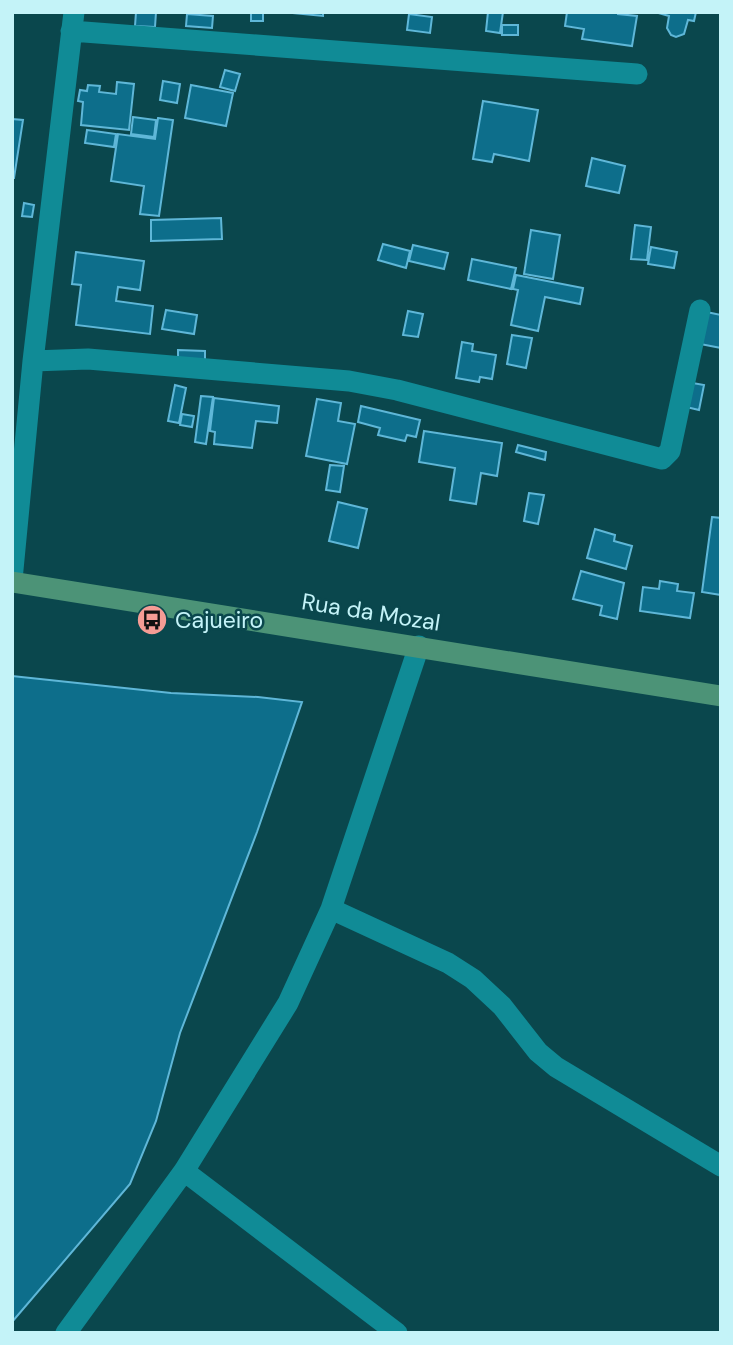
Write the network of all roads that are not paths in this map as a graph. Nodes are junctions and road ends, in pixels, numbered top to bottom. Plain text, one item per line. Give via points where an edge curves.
1 (72, 22) edge
2 (637, 74) dead end
3 (700, 310) dead end
4 (33, 361) junction
5 (12, 581) edge
6 (419, 646) junction
7 (721, 696) edge
8 (331, 909) junction
9 (721, 1166) edge
10 (184, 1171) junction
11 (69, 1332) edge
12 (397, 1333) edge

1 - 2 street
1 - 4 street
3 - 4 street via 670,451 662,458 349,381 88,359
4 - 5 street
5 - 6 main road, Rua da Mozal
6 - 7 main road, Rua da Mozal
6 - 8 street
8 - 9 street via 449,963 502,1006 538,1052 556,1067
8 - 10 street via 288,1003
10 - 11 street
10 - 12 street

